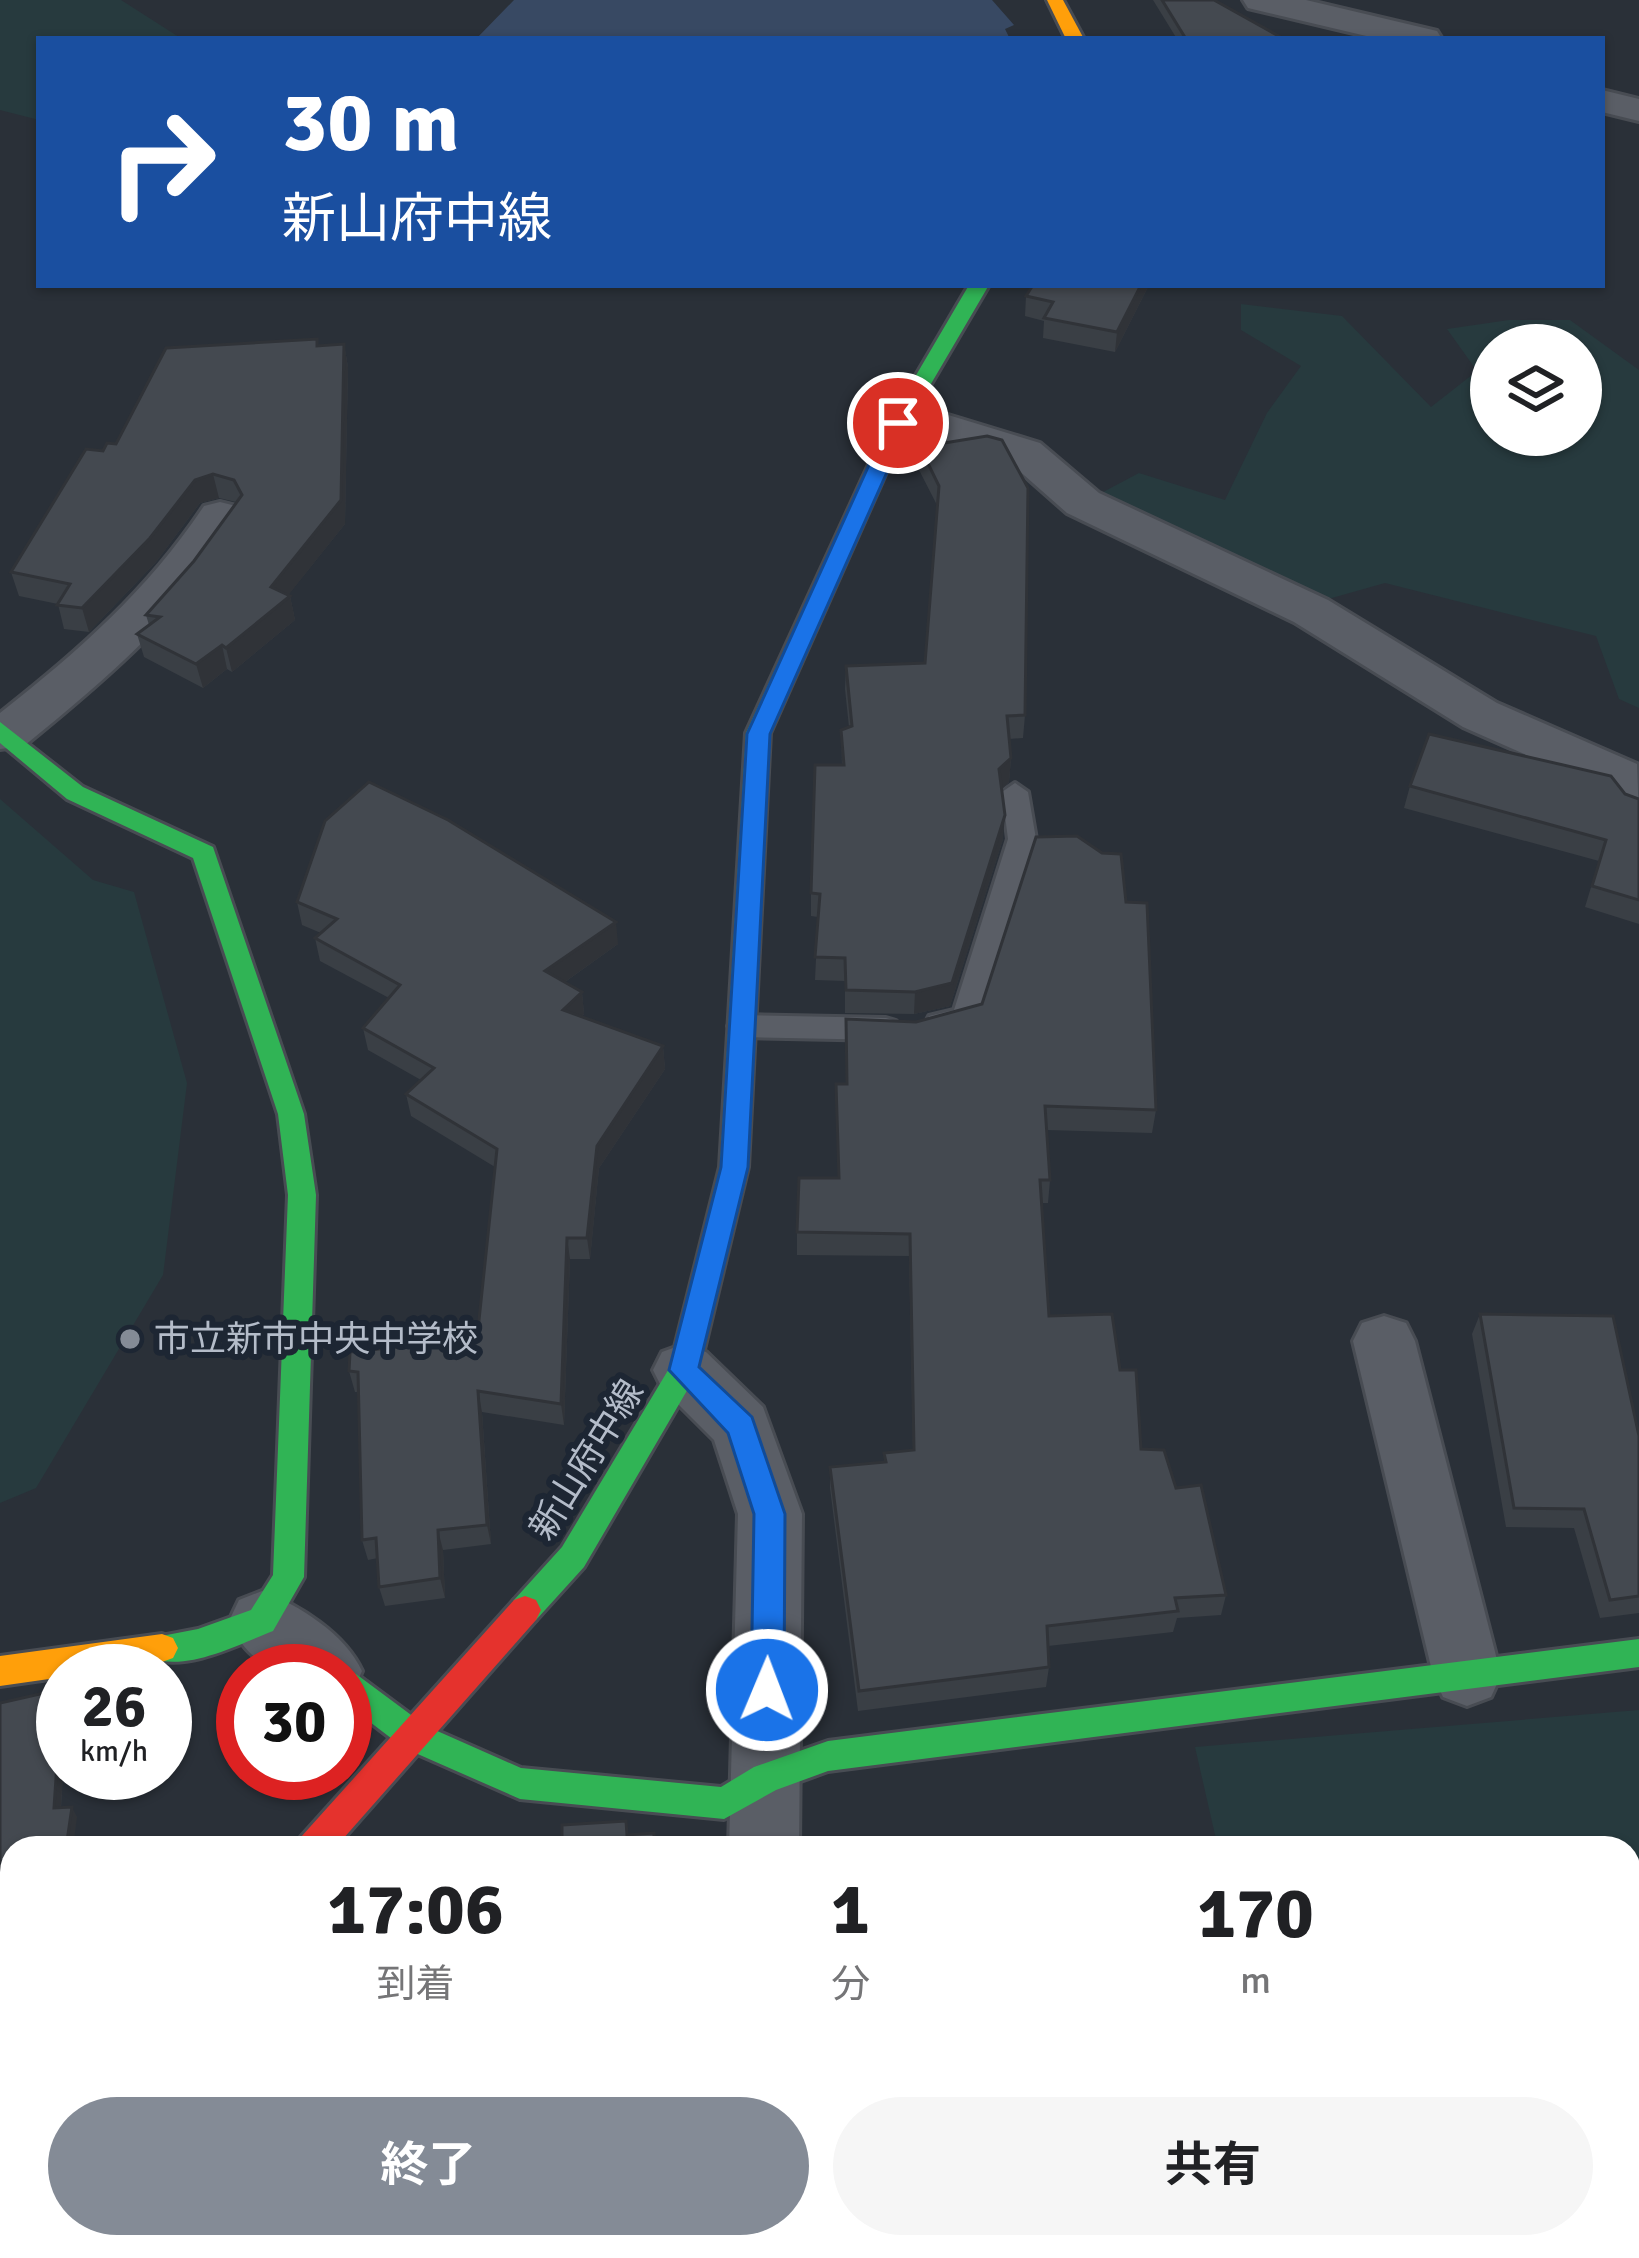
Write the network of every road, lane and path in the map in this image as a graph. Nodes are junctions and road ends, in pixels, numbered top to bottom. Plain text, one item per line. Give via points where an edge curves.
1 (1055, 0) edge
2 (1276, 1) edge
3 (1073, 36) edge
4 (1412, 36) edge
5 (1605, 102) edge
6 (1639, 110) edge
7 (977, 288) edge
8 (898, 423) junction
9 (220, 516) edge
10 (3, 732) edge
11 (1015, 792) edge
12 (1639, 801) edge
13 (742, 1026) junction
14 (1384, 1341) dead end
15 (684, 1370) junction
16 (262, 1621) junction
17 (292, 1644) edge
18 (1639, 1653) edge
19 (0, 1671) edge
20 (1467, 1675) junction
21 (372, 1704) edge
22 (415, 1737) junction
23 (766, 1778) junction
24 (324, 1836) edge
25 (764, 1836) edge

1 - 3 street
2 - 4 street
5 - 6 street
7 - 8 street, 新山府中線
8 - 12 street via 945,427 1024,452 1083,503 1311,611 1480,715 1619,776
8 - 13 street, 新山府中線 via 758,734
9 - 10 street via 141,626
10 - 16 street via 75,793 204,853 291,1114 302,1195 288,1577
11 - 13 lane via 1022,839 967,1018 914,1030
13 - 15 street, 新山府中線 via 734,1167
14 - 20 street
15 - 22 street, 新山府中線 via 573,1557
15 - 23 street via 741,1426 770,1514
16 - 17 street
16 - 19 street via 198,1643
18 - 20 street
20 - 23 street via 828,1756
21 - 22 street
22 - 23 street via 520,1783 724,1803
22 - 24 street, 新山府中線
23 - 25 street

